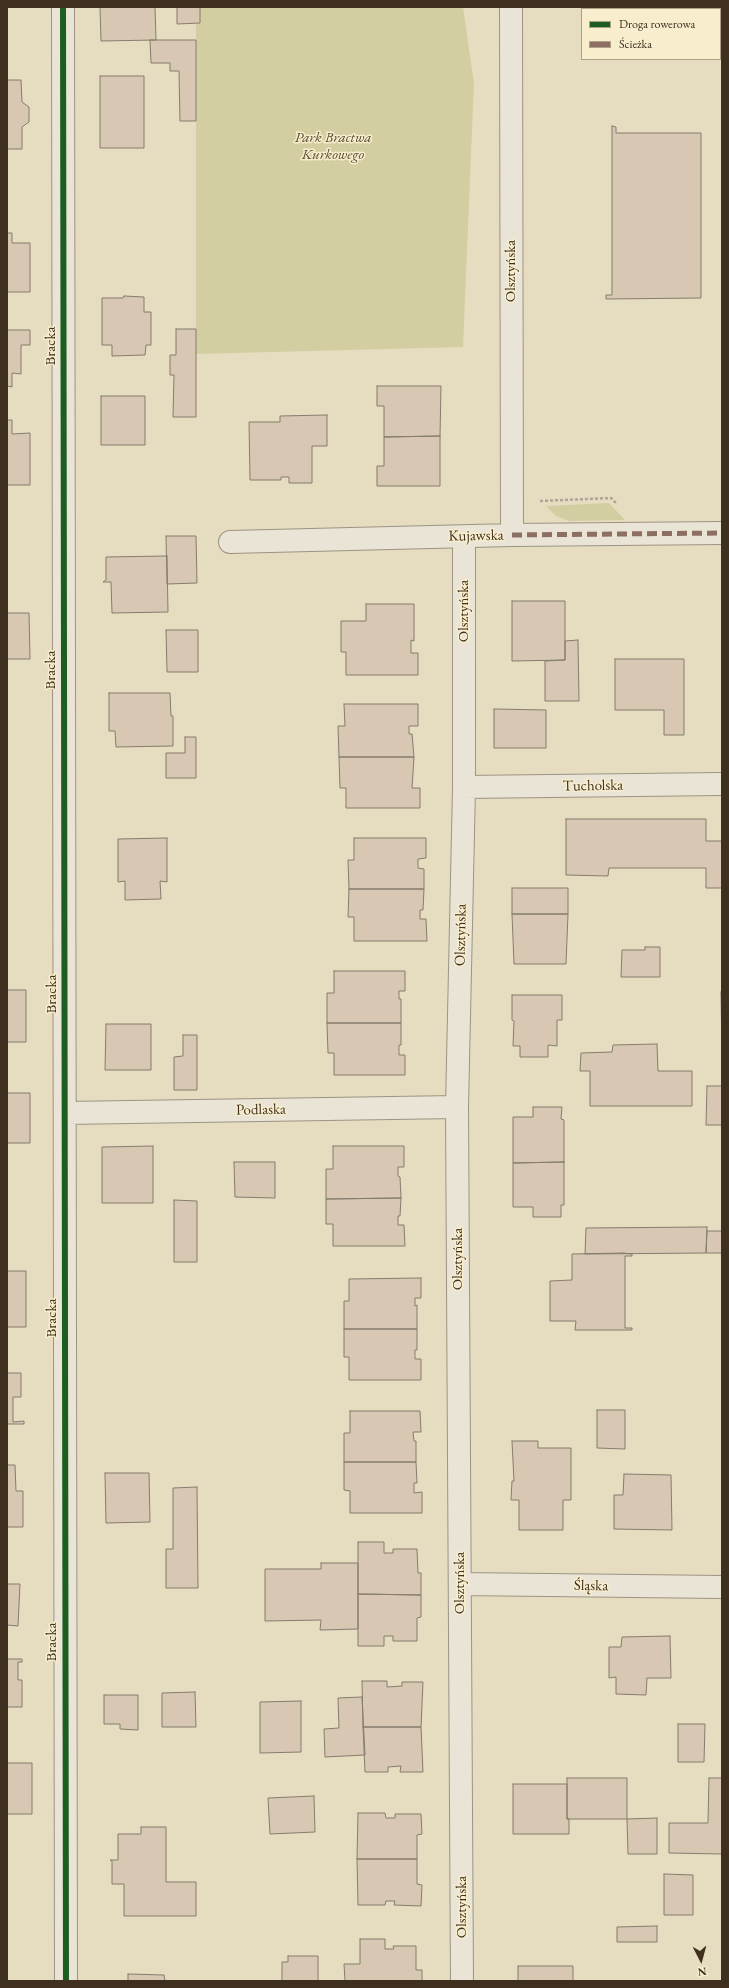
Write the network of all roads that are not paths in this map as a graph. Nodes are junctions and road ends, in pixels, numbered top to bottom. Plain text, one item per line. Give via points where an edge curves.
1 (63, 7) edge
2 (511, 7) edge
3 (722, 533) edge
4 (464, 536) junction
5 (512, 536) junction
6 (230, 542) dead end
7 (722, 784) edge
8 (464, 787) junction
9 (457, 1107) junction
10 (65, 1113) junction
11 (460, 1584) junction
12 (722, 1587) edge
13 (66, 1981) edge
14 (462, 1981) edge

1 - 10 street, Bracka
2 - 5 street, Olsztyńska
3 - 5 street, Kujawska
4 - 5 street, Kujawska
4 - 6 street, Kujawska
4 - 8 street, Olsztyńska
7 - 8 street, Tucholska
8 - 9 street, Olsztyńska
9 - 10 street, Podlaska
9 - 11 street, Olsztyńska
10 - 13 street, Bracka
11 - 12 street, Śląska
11 - 14 street, Olsztyńska

